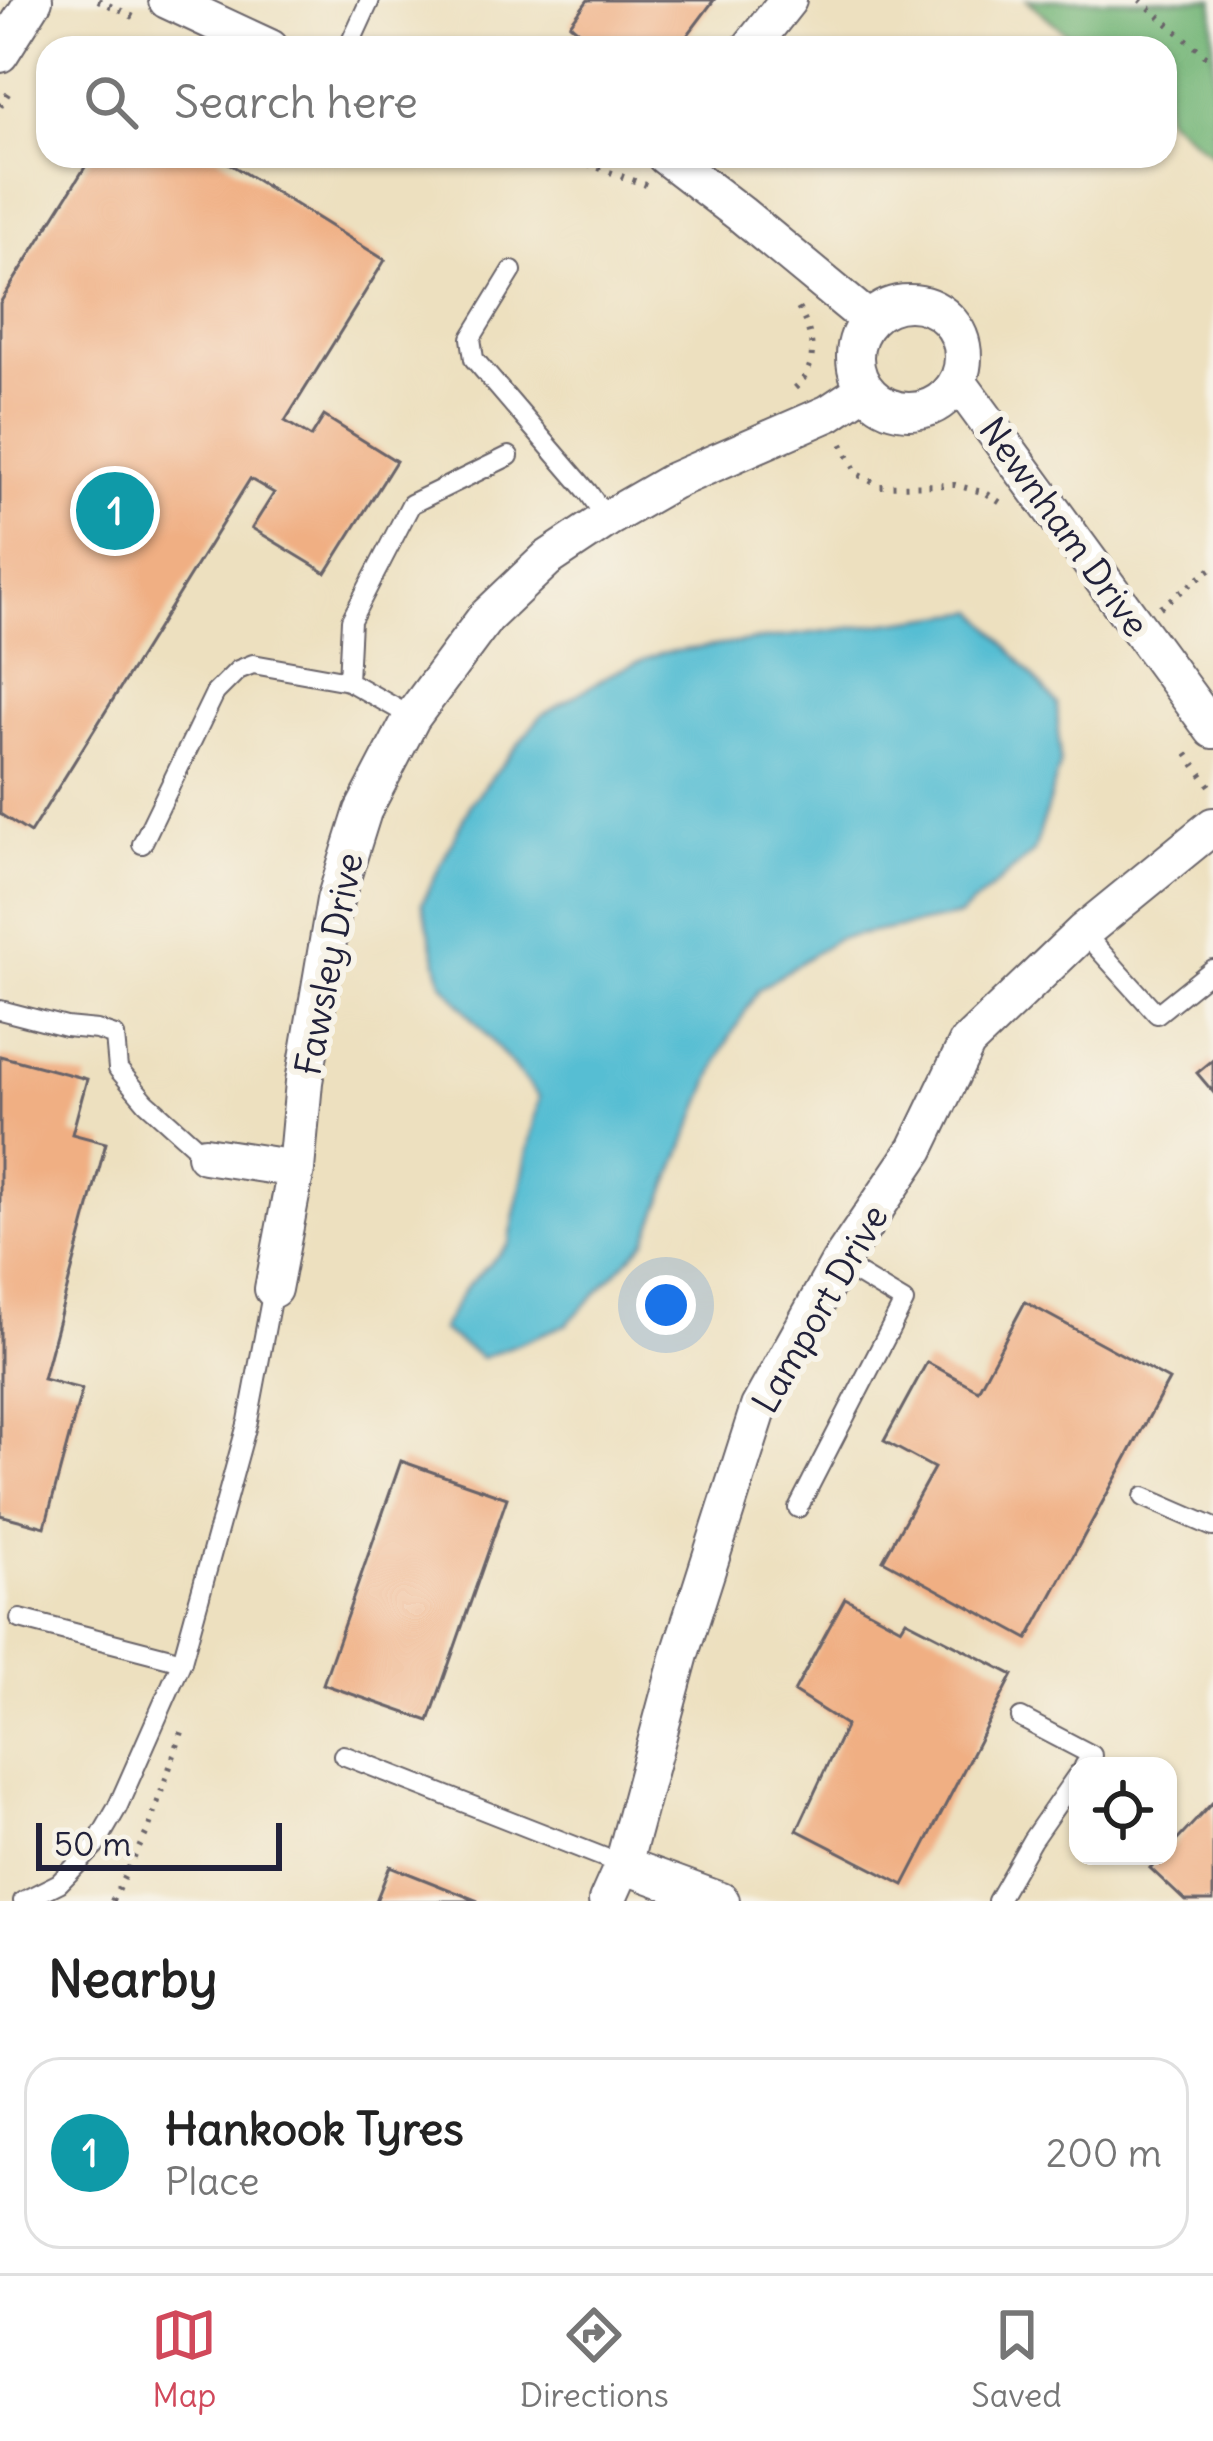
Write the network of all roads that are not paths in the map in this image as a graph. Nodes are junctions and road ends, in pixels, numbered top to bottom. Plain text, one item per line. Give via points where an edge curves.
1 (34, 0) edge
2 (167, 0) edge
3 (370, 0) edge
4 (788, 0) edge
5 (244, 36) edge
6 (354, 36) edge
7 (760, 36) edge
8 (0, 54) edge
9 (657, 171) edge
10 (512, 271) dead end
11 (869, 320) junction
12 (958, 382) junction
13 (865, 389) junction
14 (509, 456) dead end
15 (607, 519) junction
16 (348, 681) junction
17 (412, 717) junction
18 (1200, 741) edge
19 (1213, 826) edge
20 (142, 844) dead end
21 (1083, 932) junction
22 (1213, 969) edge
23 (0, 1010) edge
24 (205, 1155) joint
25 (296, 1169) junction
26 (839, 1263) junction
27 (273, 1289) joint
28 (1144, 1497) dead end
29 (798, 1508) dead end
30 (1213, 1527) edge
31 (20, 1619) dead end
32 (182, 1661) junction
33 (1021, 1718) dead end
34 (343, 1755) dead end
35 (1090, 1757) edge
36 (1069, 1787) edge
37 (623, 1865) junction
38 (23, 1901) edge
39 (607, 1901) edge
40 (722, 1901) edge
41 (997, 1901) edge

1 - 8 street
2 - 5 street
3 - 6 lane
4 - 7 street
9 - 11 street via 742,215
10 - 15 lane via 471,338 473,359
11 - 12 street via 909,302 931,306 961,338
11 - 13 street via 854,354
12 - 13 street via 947,397 913,411 895,410
12 - 18 street, Newnham Drive
13 - 15 street, Fawsley Drive
14 - 16 lane via 411,504 351,620
15 - 17 street, Fawsley Drive via 547,559 486,617
16 - 17 lane
16 - 20 lane via 253,664 238,670 215,694
17 - 25 street, Fawsley Drive via 363,812 335,900
19 - 21 street, Lamport Drive
21 - 22 lane via 1157,1013
21 - 26 street, Lamport Drive via 967,1043 916,1149
23 - 24 lane via 115,1036 118,1069
24 - 25 street
25 - 27 street, Fawsley Drive
26 - 29 lane via 904,1302
26 - 37 street, Lamport Drive via 759,1407
27 - 32 lane via 248,1421
28 - 30 lane
31 - 32 lane
32 - 38 lane via 95,1846 58,1883
33 - 35 lane
34 - 37 lane
36 - 41 lane
37 - 39 street, Lamport Drive
37 - 40 street

